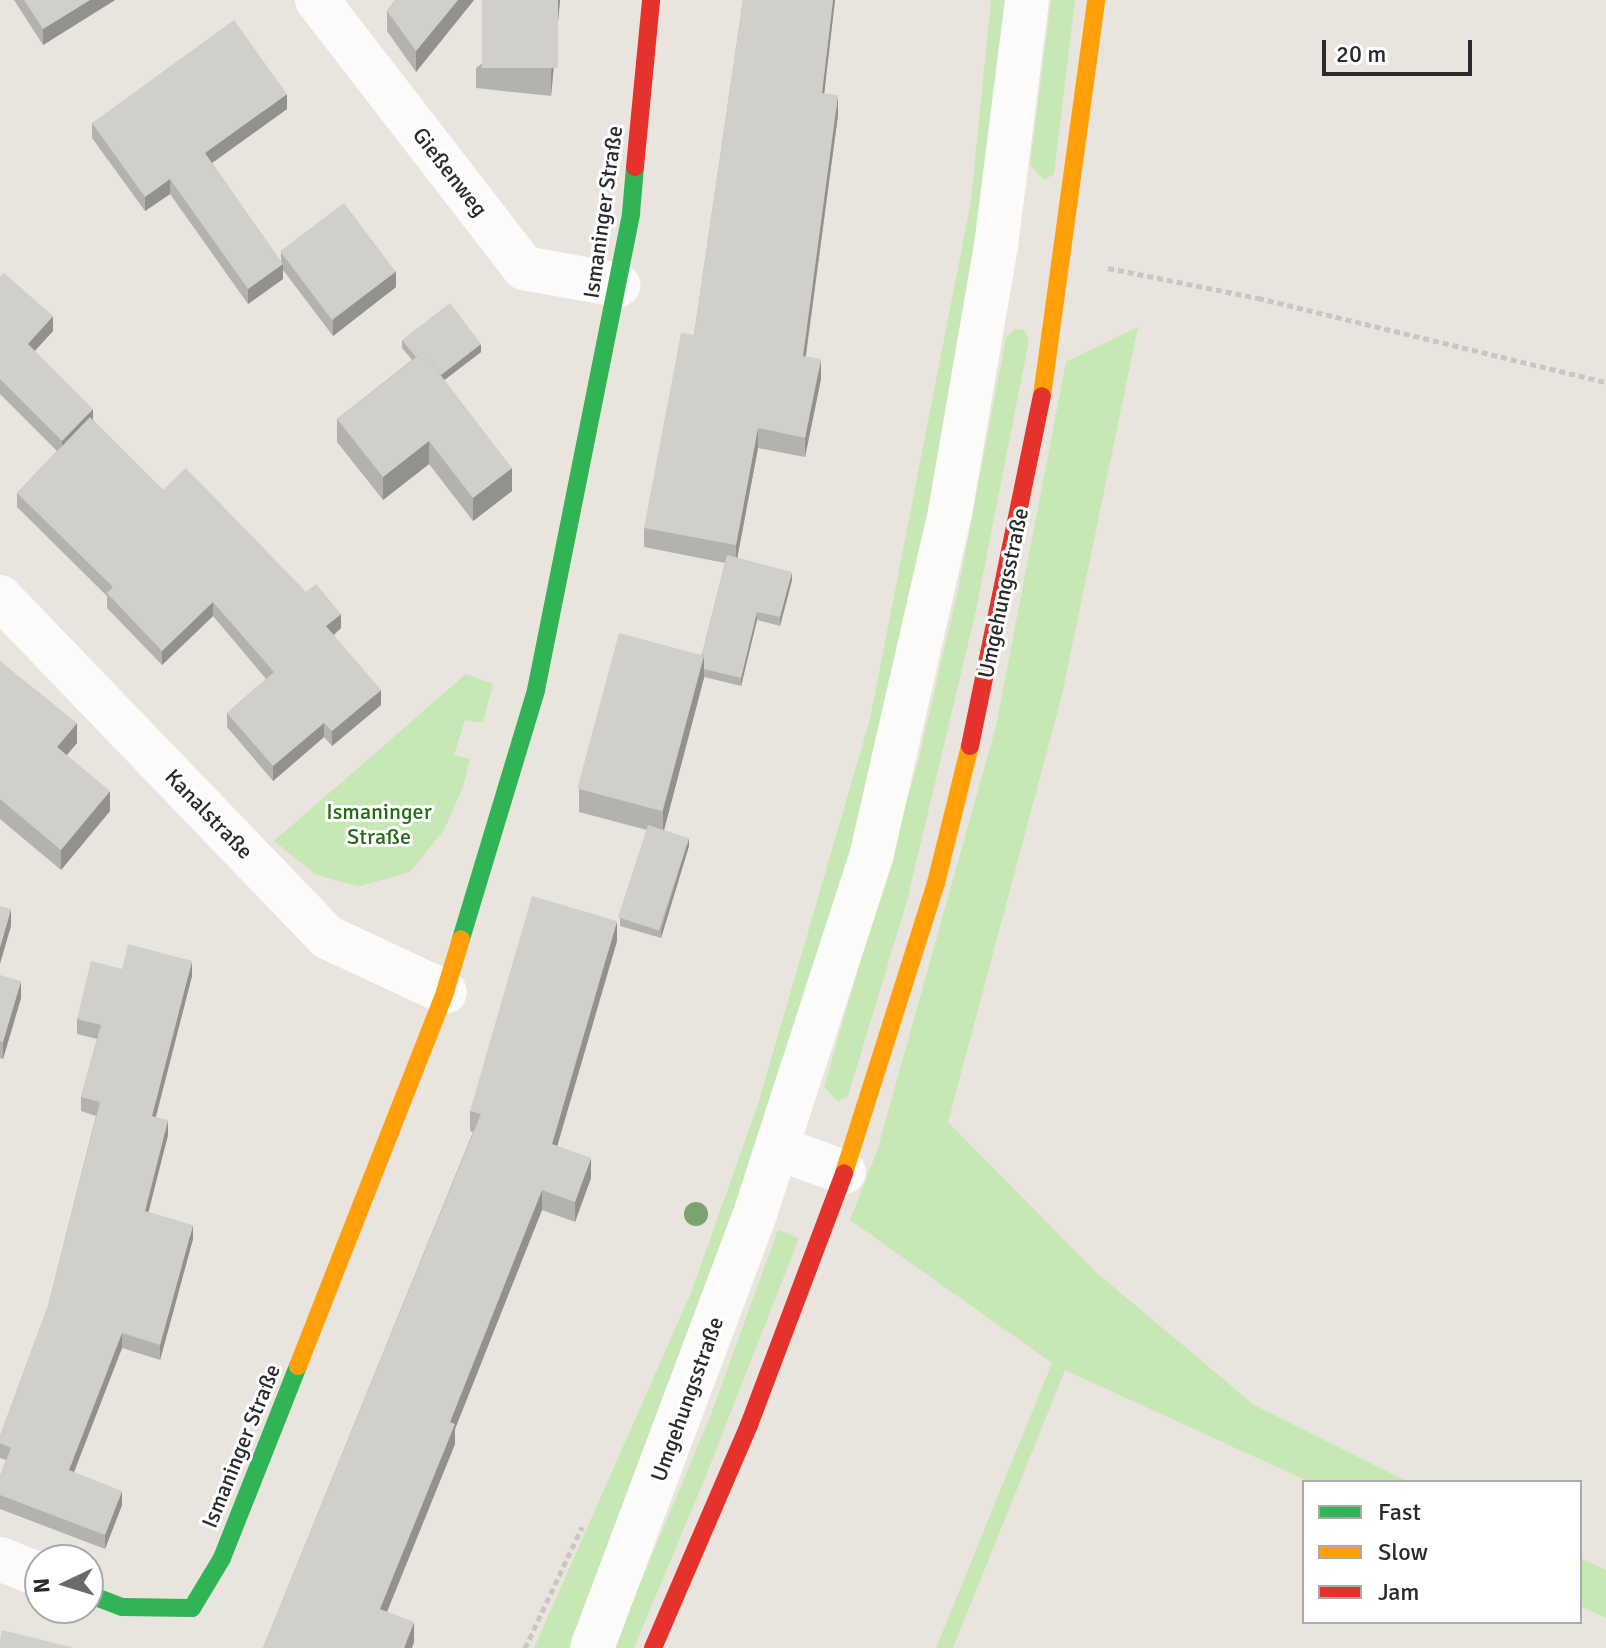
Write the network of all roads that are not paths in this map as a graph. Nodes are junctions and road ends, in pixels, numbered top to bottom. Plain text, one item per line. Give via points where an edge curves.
1 (317, 0) edge
2 (651, 0) edge
3 (1027, 0) edge
4 (1096, 0) edge
5 (618, 285) junction
6 (0, 597) edge
7 (445, 992) junction
8 (777, 1148) junction
9 (844, 1172) junction
10 (0, 1559) edge
11 (24, 1569) edge
12 (104, 1600) edge
13 (592, 1648) edge
14 (653, 1648) edge

1 - 5 street, Gießenweg via 524,268
2 - 5 street, Ismaninger Straße via 631,213
3 - 8 street, Umgehungsstraße via 994,261 915,678 868,868
4 - 9 street, Umgehungsstraße via 1066,260 991,659 936,883
5 - 7 street, Ismaninger Straße via 536,690
6 - 7 street, Kanalstraße via 327,937
7 - 12 street, Ismaninger Straße via 222,1558 192,1608 122,1607
8 - 9 street
8 - 13 street, Umgehungsstraße via 685,1411
9 - 14 street, Umgehungsstraße via 749,1425
10 - 11 street

